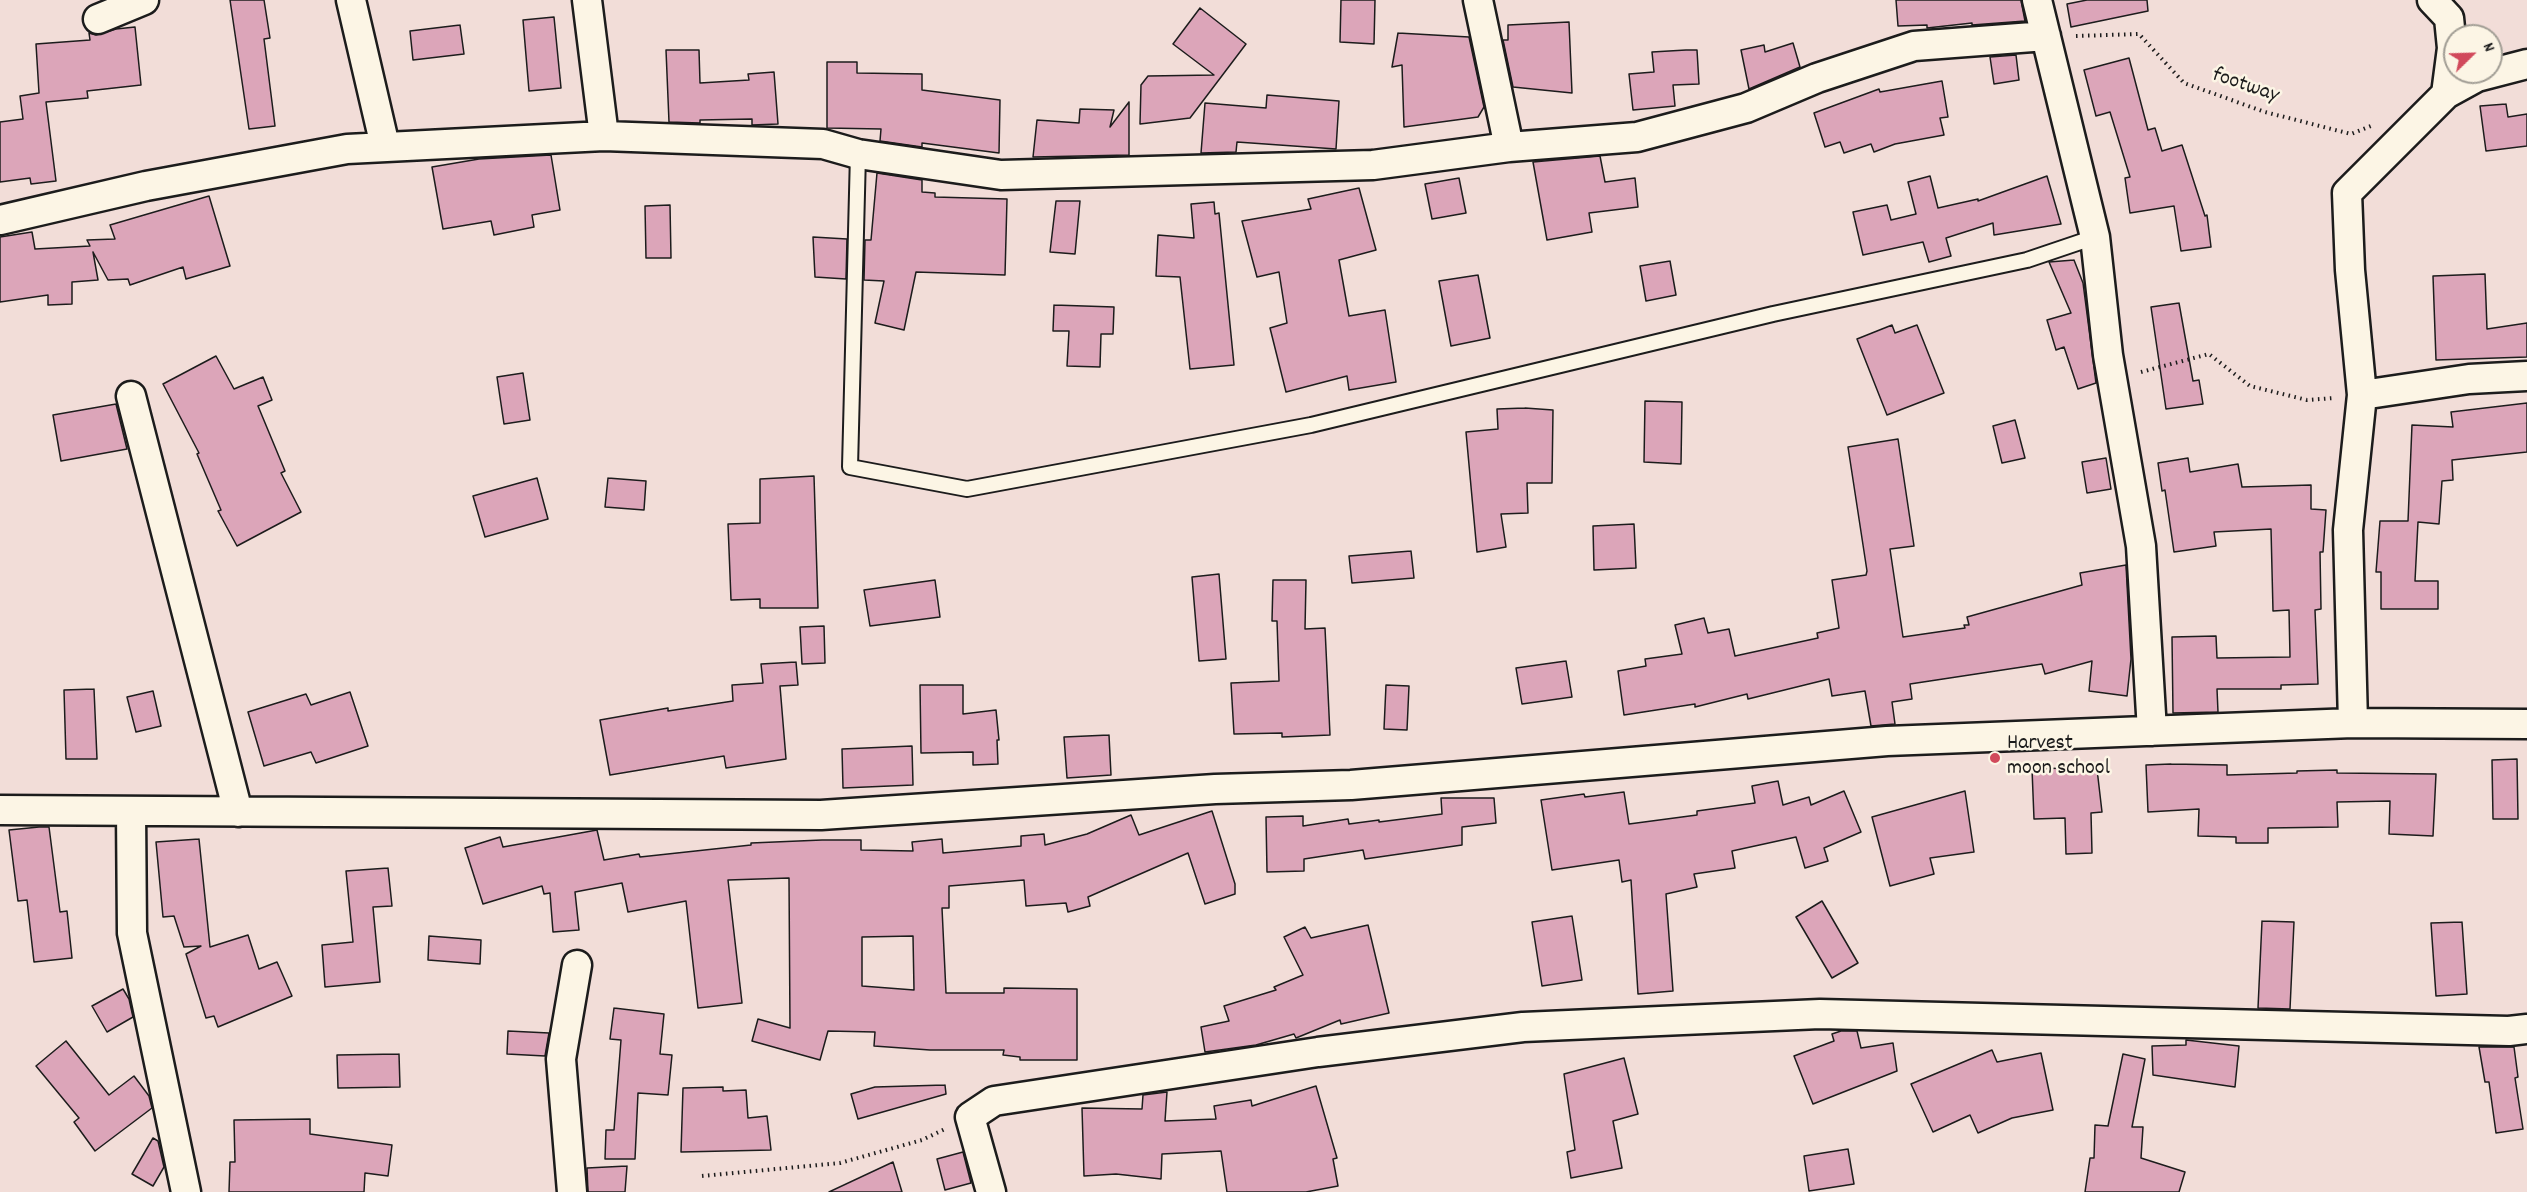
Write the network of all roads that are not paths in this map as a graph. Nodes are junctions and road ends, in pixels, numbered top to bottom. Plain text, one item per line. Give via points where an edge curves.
1 (144, 0) edge
2 (351, 0) edge
3 (587, 0) edge
4 (1478, 0) edge
5 (2037, 0) edge
6 (2432, 0) edge
7 (98, 19) dead end
8 (2046, 36) junction
9 (2527, 64) edge
10 (2446, 94) junction
11 (604, 136) junction
12 (385, 146) junction
13 (1509, 147) junction
14 (858, 154) junction
15 (0, 220) edge
16 (2095, 237) junction
17 (2527, 376) edge
18 (2362, 395) junction
19 (131, 396) dead end
20 (2353, 723) junction
21 (2527, 724) edge
22 (2152, 731) junction
23 (0, 810) edge
24 (131, 811) junction
25 (238, 812) junction
26 (577, 965) dead end
27 (2527, 1029) edge
28 (186, 1192) edge
29 (572, 1192) edge
30 (991, 1192) edge

1 - 7 street
2 - 12 street
3 - 11 street
4 - 13 street
5 - 8 street
6 - 10 street via 2449,18 2452,48
8 - 13 street via 1914,46 1817,78 1746,108 1637,136
8 - 16 street
9 - 10 street via 2477,77
10 - 18 street via 2347,193
11 - 12 street
11 - 14 street via 823,144
12 - 15 street via 347,149 146,186
13 - 14 street via 1373,165 1001,175
14 - 16 lane via 850,467 967,489 1311,425 1773,314 2027,260
16 - 22 street via 2113,381 2141,546
17 - 18 street via 2469,379
18 - 20 street via 2348,530
19 - 25 street
20 - 21 street
20 - 22 street
22 - 25 street via 1887,741 1351,785 1215,789 821,815
23 - 24 street
24 - 25 street
24 - 28 street via 132,933
26 - 29 street via 561,1059
27 - 30 street via 1820,1014 1522,1027 1318,1052 994,1101 970,1117

